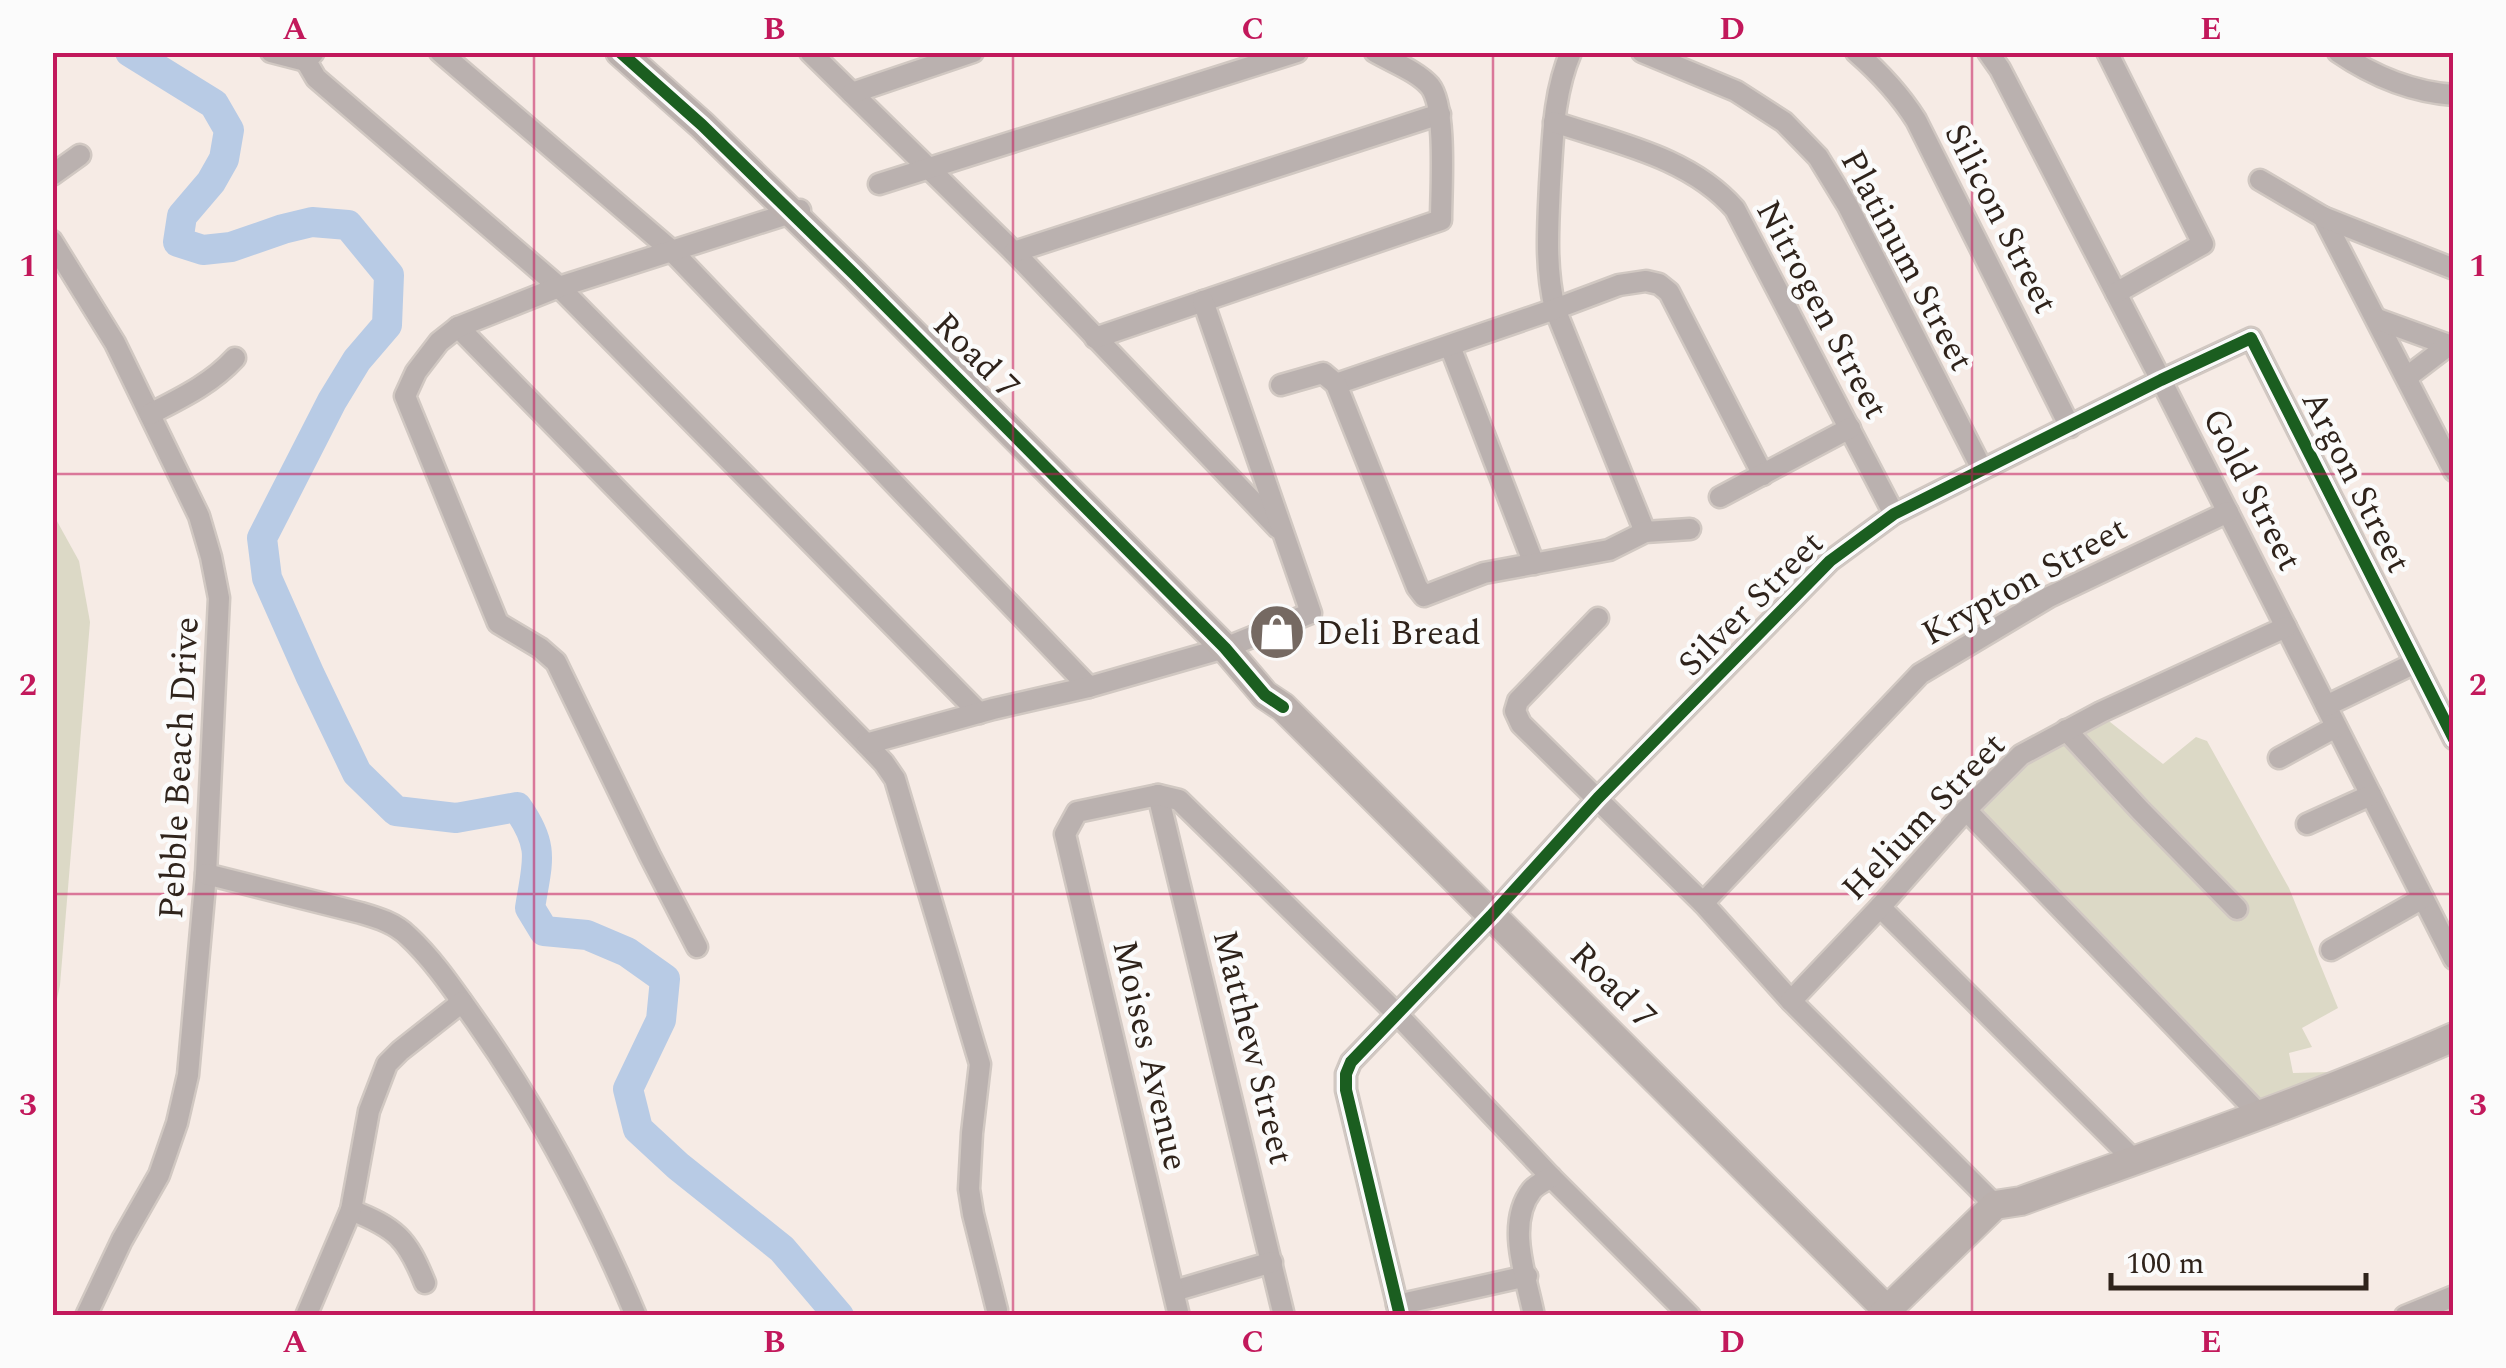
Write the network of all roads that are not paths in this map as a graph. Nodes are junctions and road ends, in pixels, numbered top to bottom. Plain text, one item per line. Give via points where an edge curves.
1 (271, 52) edge
2 (440, 52) edge
3 (620, 52) edge
4 (635, 52) edge
5 (810, 52) edge
6 (973, 52) edge
7 (1297, 52) edge
8 (1375, 52) edge
9 (1571, 52) edge
10 (1642, 52) edge
11 (1856, 52) edge
12 (1988, 52) edge
13 (2107, 52) edge
14 (2338, 52) edge
15 (310, 57) edge
16 (852, 93) junction
17 (2454, 95) edge
18 (1440, 114) junction
19 (1554, 122) junction
20 (80, 155) dead end
21 (926, 168) junction
22 (52, 175) edge
23 (2260, 180) dead end
24 (879, 184) dead end
25 (799, 211) junction
26 (2323, 217) junction
27 (54, 246) edge
28 (671, 250) junction
29 (1014, 252) junction
30 (2454, 269) edge
31 (559, 287) junction
32 (2116, 293) junction
33 (1202, 302) junction
34 (1555, 309) junction
35 (2377, 320) junction
36 (458, 326) junction
37 (1095, 338) junction
38 (1450, 346) junction
39 (2451, 346) edge
40 (235, 358) dead end
41 (2407, 377) junction
42 (2161, 380) junction
43 (1336, 384) junction
44 (1280, 386) dead end
45 (150, 414) junction
46 (2070, 426) junction
47 (1850, 428) junction
48 (1982, 470) junction
49 (2454, 471) edge
50 (1763, 475) junction
51 (1720, 497) dead end
52 (2228, 512) junction
53 (1894, 514) junction
54 (1690, 529) dead end
55 (1646, 532) junction
56 (1284, 535) junction
57 (1534, 564) junction
58 (1598, 618) dead end
59 (2286, 627) junction
60 (1230, 646) junction
61 (2415, 663) junction
62 (1089, 687) junction
63 (2326, 706) junction
64 (979, 713) junction
65 (2336, 727) junction
66 (2066, 730) junction
67 (2454, 739) edge
68 (866, 744) junction
69 (2279, 758) dead end
70 (1158, 795) junction
71 (2371, 795) junction
72 (1598, 798) junction
73 (1966, 810) junction
74 (2307, 824) dead end
75 (206, 874) junction
76 (2423, 898) junction
77 (1703, 904) junction
78 (1880, 908) junction
79 (2237, 909) dead end
80 (1490, 916) junction
81 (697, 947) dead end
82 (2331, 950) dead end
83 (2454, 959) edge
84 (1792, 1001) junction
85 (462, 1002) junction
86 (1396, 1013) junction
87 (2454, 1037) edge
88 (2261, 1116) junction
89 (2134, 1160) junction
90 (1552, 1177) junction
91 (1995, 1205) junction
92 (351, 1210) junction
93 (1272, 1262) junction
94 (1527, 1276) junction
95 (426, 1283) dead end
96 (1174, 1291) junction
97 (2451, 1303) edge
98 (997, 1310) dead end
99 (1399, 1310) edge
100 (1887, 1314) edge
101 (2409, 1315) edge
102 (86, 1316) edge
103 (306, 1316) edge
104 (636, 1316) edge
105 (1180, 1316) edge
106 (1284, 1316) edge
107 (1534, 1316) edge
108 (1690, 1316) edge

1 - 15 street
2 - 28 street
3 - 25 street, Road 7
4 - 25 street, Road 7 via 709,116
5 - 16 street
6 - 16 street
7 - 21 street
8 - 18 street via 1431,88
9 - 19 street
10 - 48 street, Platinum Street via 1736,91 1784,122 1818,157
11 - 46 street, Silicon Street via 1916,120
12 - 32 street, Gold Street
13 - 32 street via 2203,244
14 - 17 street via 2370,73
15 - 31 street via 316,78
16 - 21 street
18 - 29 street
18 - 33 street via 1442,220
19 - 34 street via 1547,252
19 - 47 street, Nitrogen Street via 1671,162 1720,191
20 - 22 street
21 - 24 street
21 - 29 street
23 - 26 street
25 - 28 street
25 - 60 street, Road 7
26 - 30 street
26 - 35 street
27 - 45 street, Pebble Beach Drive
28 - 31 street
28 - 62 street
29 - 37 street
31 - 36 street
31 - 64 street
32 - 42 street, Gold Street
33 - 37 street
33 - 56 street
34 - 38 street
34 - 50 street via 1619,284 1659,284
34 - 55 street
35 - 39 street
35 - 41 street
36 - 68 street
36 - 81 street via 416,372 406,396 498,622 556,662
37 - 56 street
38 - 43 street
38 - 57 street
39 - 41 street
40 - 45 street via 219,376
41 - 49 street
42 - 46 street, Silver Street
42 - 52 street, Gold Street
42 - 61 street, Argon Street via 2251,338
43 - 44 street via 1323,373
43 - 57 street via 1424,596 1484,573
45 - 75 street, Pebble Beach Drive via 198,516 219,598
46 - 48 street, Silver Street
47 - 50 street
47 - 53 street, Nitrogen Street
48 - 53 street, Silver Street
50 - 51 street
52 - 59 street, Gold Street
52 - 77 street, Krypton Street via 2049,597 1920,674
53 - 72 street, Silver Street via 1830,560
54 - 55 street
55 - 57 street via 1609,550
56 - 60 street via 1311,612
58 - 72 street via 1515,711
59 - 63 street, Gold Street
59 - 66 street, Helium Street
60 - 62 street
60 - 80 street, Road 7 via 1265,695
61 - 63 street
61 - 67 street, Argon Street
62 - 64 street
63 - 65 street, Gold Street
64 - 68 street
65 - 69 street
65 - 71 street, Gold Street
66 - 73 street, Helium Street via 2021,755
66 - 79 street
68 - 98 street via 895,780 980,1064 970,1190
70 - 86 street via 1179,800
70 - 93 street, Matthew Street
70 - 96 street, Moises Avenue via 1077,812 1065,834
71 - 74 street
71 - 76 street, Gold Street
72 - 77 street
72 - 80 street, Silver Street
73 - 78 street, Helium Street
73 - 88 street
75 - 85 street via 386,920 407,934
75 - 102 street, Pebble Beach Drive via 188,1075 177,1123
76 - 82 street
76 - 83 street, Gold Street
77 - 84 street
78 - 84 street, Helium Street
78 - 89 street
80 - 86 street, Silver Street
80 - 100 street, Road 7
84 - 91 street
85 - 92 street via 387,1064 369,1110
85 - 104 street via 552,1142
86 - 90 street
86 - 99 street, Silver Street via 1350,1062 1346,1090
87 - 88 street
88 - 89 street
89 - 91 street
90 - 94 street via 1533,1188 1524,1206 1519,1233
90 - 108 street
91 - 100 street
92 - 95 street via 392,1229
92 - 103 street
93 - 96 street
93 - 106 street, Matthew Street
94 - 99 street
94 - 107 street
96 - 105 street, Moises Avenue
97 - 101 street

